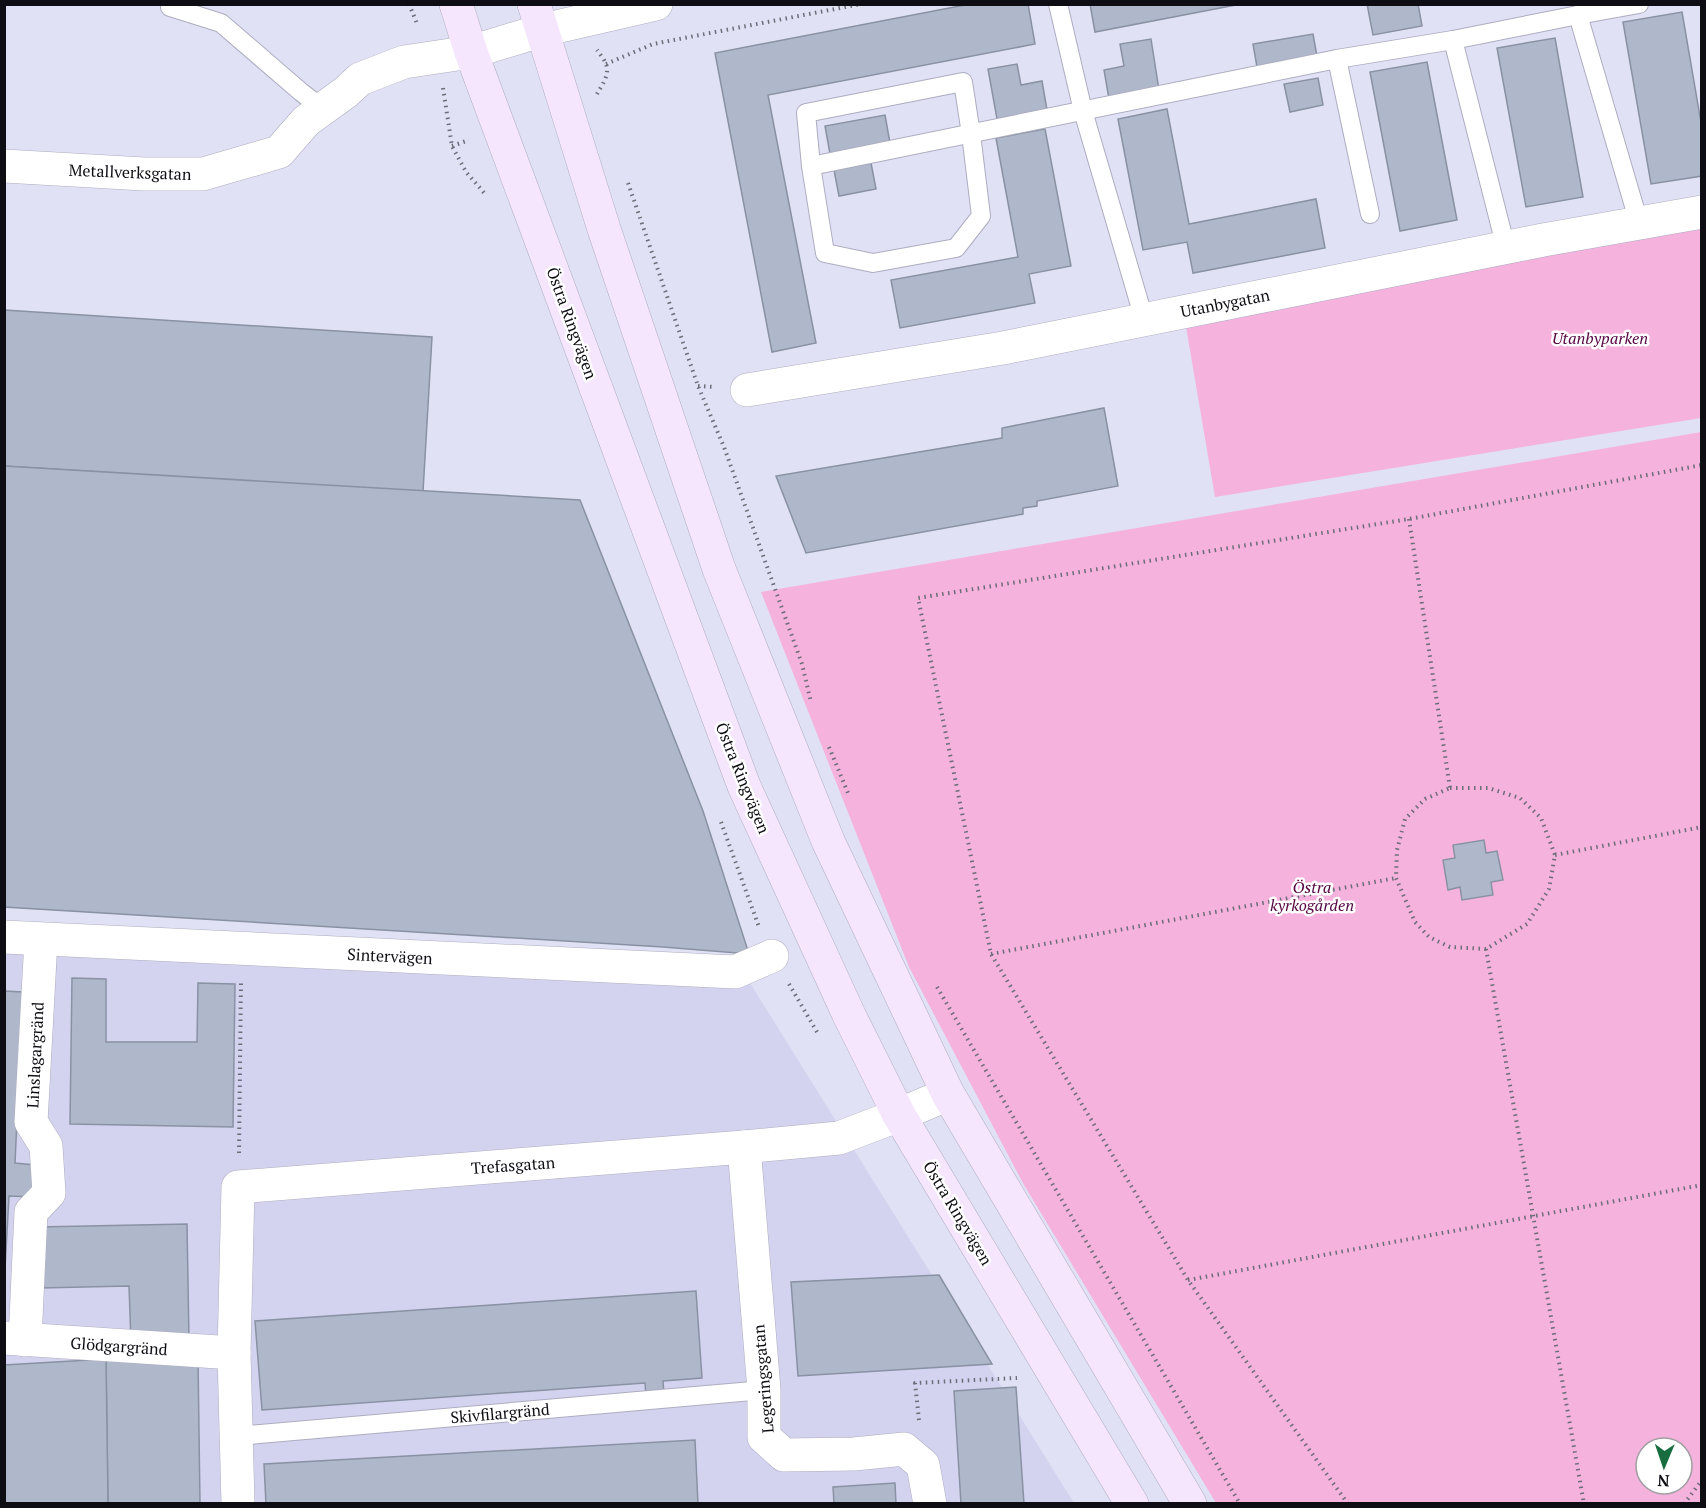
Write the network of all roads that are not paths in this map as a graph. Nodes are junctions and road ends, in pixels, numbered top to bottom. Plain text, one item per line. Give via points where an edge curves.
1 (456, 4) edge
2 (656, 4) edge
3 (1058, 4) edge
4 (1639, 4) edge
5 (170, 7) dead end
6 (1578, 15) junction
7 (538, 17) edge
8 (1454, 40) junction
9 (471, 52) junction
10 (1337, 60) junction
11 (323, 109) junction
12 (1083, 111) junction
13 (971, 134) junction
14 (4, 166) edge
15 (812, 166) junction
16 (1701, 212) edge
17 (1370, 214) dead end
18 (1639, 223) junction
19 (1506, 248) junction
20 (1144, 319) junction
21 (747, 390) dead end
22 (4, 938) edge
23 (41, 940) junction
24 (772, 956) dead end
25 (948, 1094) junction
26 (899, 1115) junction
27 (744, 1147) junction
28 (15, 1339) edge
29 (234, 1355) junction
30 (764, 1390) junction
31 (237, 1436) junction
32 (237, 1503) edge
33 (930, 1503) edge
34 (1132, 1503) edge
35 (1190, 1503) edge

1 - 9 main road, Östra Ringvägen
2 - 7 street, Metallverksgatan
3 - 12 lane
4 - 6 lane
5 - 11 lane via 221,23
6 - 8 lane
6 - 18 lane
7 - 9 street, Metallverksgatan
7 - 25 main road via 603,229 719,569 828,841
8 - 10 lane
8 - 19 lane
9 - 11 street, Metallverksgatan via 393,66 360,79
9 - 26 main road, Östra Ringvägen via 744,786
10 - 12 lane
10 - 17 lane
11 - 14 street, Metallverksgatan via 306,121 279,152 203,174
12 - 13 lane
12 - 20 lane
13 - 15 lane
13 - 15 lane via 963,82 806,113
13 - 15 lane via 981,216 956,248 873,263 825,253
16 - 18 street, Utanbygatan
18 - 19 street, Utanbygatan
19 - 20 street, Utanbygatan
20 - 21 street, Utanbygatan via 1003,348
22 - 23 street, Sintervägen
23 - 24 street, Sintervägen via 735,972
23 - 28 street, Linslagargränd via 31,1122 46,1146 48,1193 31,1212
25 - 26 street, Trefasgatan
25 - 35 main road
26 - 27 street, Trefasgatan via 839,1138
26 - 34 main road, Östra Ringvägen
27 - 29 street, Trefasgatan via 238,1187
27 - 30 street, Legeringsgatan
28 - 29 street, Glödgargränd
29 - 31 street
30 - 31 lane, Skivfilargränd
30 - 33 street, Legeringsgatan via 764,1437 784,1455 904,1449 923,1465
31 - 32 street

